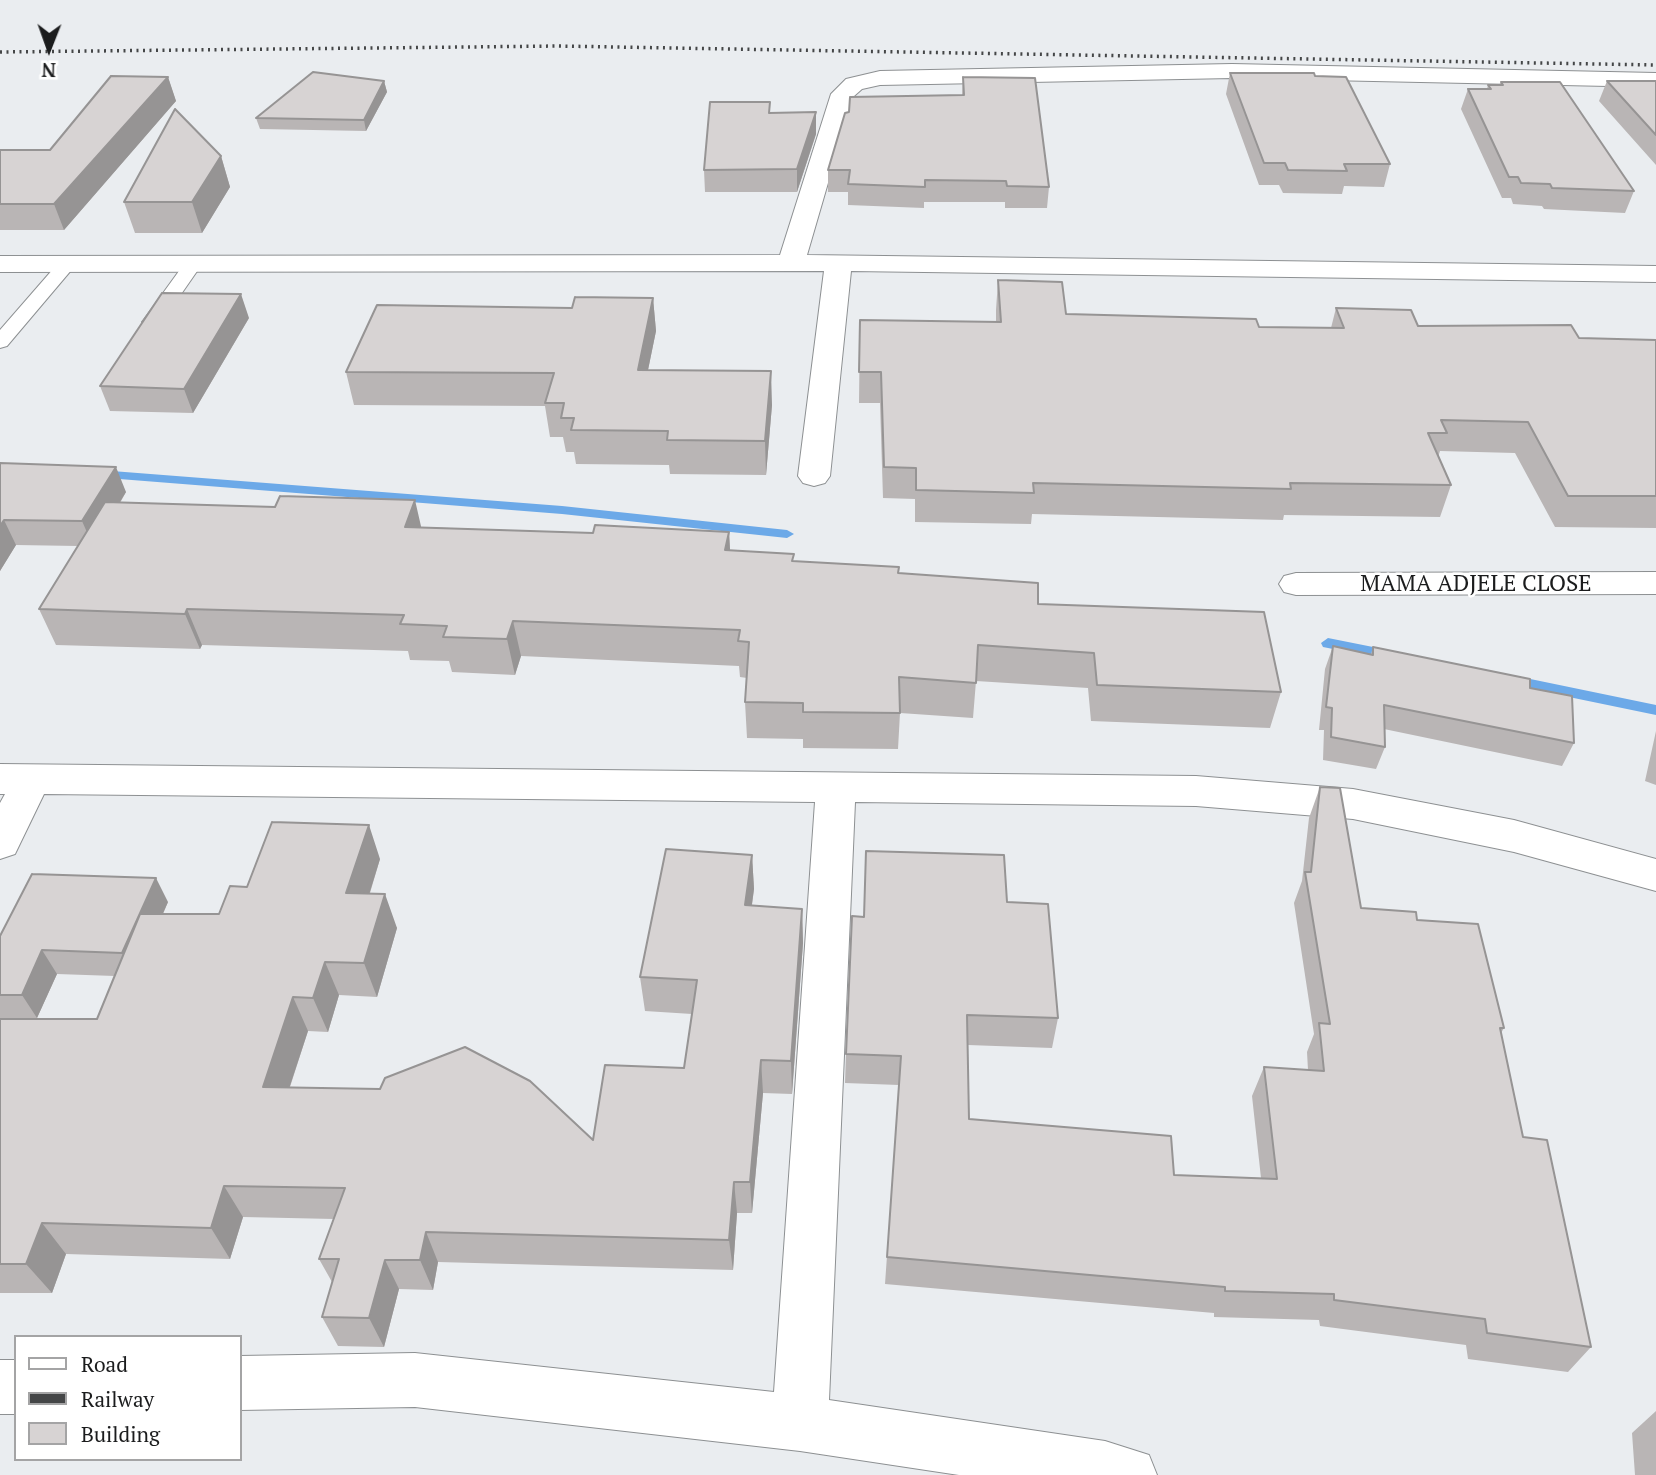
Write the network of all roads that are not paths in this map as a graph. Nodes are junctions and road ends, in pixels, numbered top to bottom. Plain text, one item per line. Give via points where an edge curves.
1 (1656, 80) edge
2 (791, 263) junction
3 (838, 263) junction
4 (0, 264) edge
5 (67, 264) junction
6 (193, 264) junction
7 (1656, 274) edge
8 (141, 338) edge
9 (0, 342) edge
10 (814, 477) dead end
11 (1656, 583) edge
12 (1296, 584) dead end
13 (16, 779) edge
14 (836, 788) junction
15 (0, 843) edge
16 (1656, 875) edge
17 (242, 1383) edge
18 (800, 1423) junction
19 (1129, 1475) edge

1 - 2 street via 1232,71 880,78 854,84 842,94
2 - 3 street
2 - 6 street
3 - 7 street
3 - 10 street
4 - 5 street
5 - 6 street
5 - 9 lane
6 - 8 lane
11 - 12 street, MAMA ADJELE CLOSE
13 - 14 street
13 - 15 street
14 - 16 street via 1196,791 1353,804 1514,836
14 - 18 street
17 - 18 street via 415,1380
18 - 19 street

